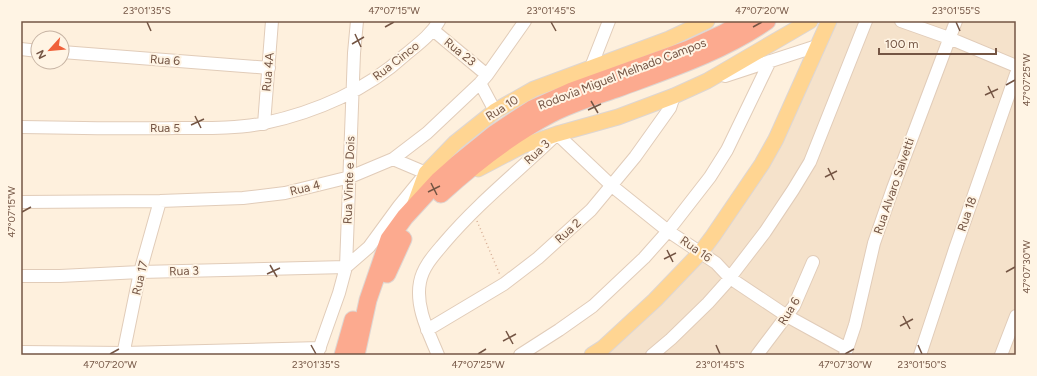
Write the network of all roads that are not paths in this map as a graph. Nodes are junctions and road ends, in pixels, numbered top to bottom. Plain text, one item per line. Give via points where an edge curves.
1 (272, 21) edge
2 (357, 21) edge
3 (525, 21) edge
4 (609, 21) edge
5 (707, 21) edge
6 (745, 21) edge
7 (767, 21) edge
8 (810, 21) edge
9 (829, 21) edge
10 (866, 21) edge
11 (901, 21) edge
12 (956, 21) edge
13 (436, 24) edge
14 (690, 26) edge
15 (949, 38) junction
16 (817, 46) junction
17 (70, 53) edge
18 (770, 61) junction
19 (1016, 66) edge
20 (591, 67) junction
21 (269, 68) junction
22 (1016, 74) edge
23 (484, 79) junction
24 (707, 81) junction
25 (352, 93) junction
26 (674, 96) junction
27 (495, 111) junction
28 (264, 124) junction
29 (21, 127) edge
30 (557, 134) junction
31 (393, 158) junction
32 (426, 173) junction
33 (350, 177) junction
34 (458, 179) junction
35 (612, 186) junction
36 (160, 201) junction
37 (21, 202) edge
38 (414, 207) junction
39 (668, 231) junction
40 (396, 239) junction
41 (701, 252) junction
42 (813, 262) dead end
43 (346, 267) junction
44 (140, 272) junction
45 (21, 276) edge
46 (730, 278) junction
47 (787, 316) junction
48 (1016, 316) edge
49 (427, 330) junction
50 (318, 351) edge
51 (21, 352) edge
52 (846, 352) edge
53 (124, 354) edge
54 (343, 355) edge
55 (356, 355) edge
56 (366, 355) edge
57 (438, 355) edge
58 (520, 355) edge
59 (592, 355) edge
60 (652, 355) edge
61 (757, 355) edge
62 (920, 355) edge
63 (1001, 355) edge

1 - 21 street, Rua 4A
2 - 25 street, Rua Vinte e Dois
3 - 23 street, Rua 4
4 - 20 street
5 - 14 main road, Rua 10
6 - 38 highway, Rodovia Miguel Melhado Campos via 689,49 532,109 462,159
7 - 34 highway, Rodovia Miguel Melhado Campos via 712,53 552,114 516,134
8 - 24 main road
9 - 16 main road
10 - 46 street via 810,162 765,232
11 - 15 street
12 - 15 street, Rua Alvaro Salvetti
13 - 23 street, Rua 23
13 - 25 street, Rua Cinco via 394,65
14 - 20 main road, Rua 10
15 - 19 street
15 - 52 street, Rua Alvaro Salvetti via 874,243
16 - 18 street, Rua 3
16 - 41 main road via 776,139 738,201
17 - 21 street, Rua 6
18 - 24 street, Rua 3
18 - 39 street via 727,150 710,177
20 - 27 main road, Rua 10 via 534,88
21 - 28 street, Rua 4A
22 - 62 street, Rua 18
23 - 27 street
23 - 31 street, Rua 4 via 426,133
24 - 26 main road, Rua 3
25 - 28 street, Rua 5
25 - 33 street, Rua Vinte e Dois
26 - 30 main road, Rua 3 via 618,117
26 - 35 street, Rua 2 via 670,108
27 - 32 main road, Rua 10 via 455,143
28 - 29 street, Rua 5 via 197,128
30 - 34 main road via 522,146
30 - 35 street, Rua 16
30 - 49 street, Rua 3 via 473,211 425,268 419,284 419,297
31 - 32 street
31 - 33 street, Rua 4
32 - 38 main road
32 - 43 street, Rua 10 via 369,247
33 - 36 street, Rua 4 via 285,194
33 - 43 street, Rua Vinte e Dois
34 - 40 highway, Rodovia Miguel Melhado Campos
35 - 39 street, Rua 16
35 - 49 street, Rua 2 via 591,210 538,258 504,284
36 - 37 street, Rua 4
36 - 44 street, Rua 17
38 - 40 highway, Rodovia Miguel Melhado Campos via 405,217
39 - 41 street, Rua 16
39 - 58 street via 644,258 593,306
40 - 54 highway via 364,289
40 - 55 highway, Rodovia Miguel Melhado Campos via 378,271 368,300
40 - 56 highway via 378,297
41 - 46 street, Rua 16
41 - 59 main road via 654,300 603,348
42 - 47 street, Rua 6 via 798,299
43 - 44 street, Rua 3
43 - 50 street, Rua Vinte e Dois
44 - 45 street, Rua 3
44 - 53 street, Rua 17
46 - 47 street, Rua 16
46 - 60 street via 671,340
47 - 52 street, Rua 16
47 - 61 street, Rua 6
48 - 63 street
49 - 57 street, Rua 3
50 - 53 street
51 - 53 street

